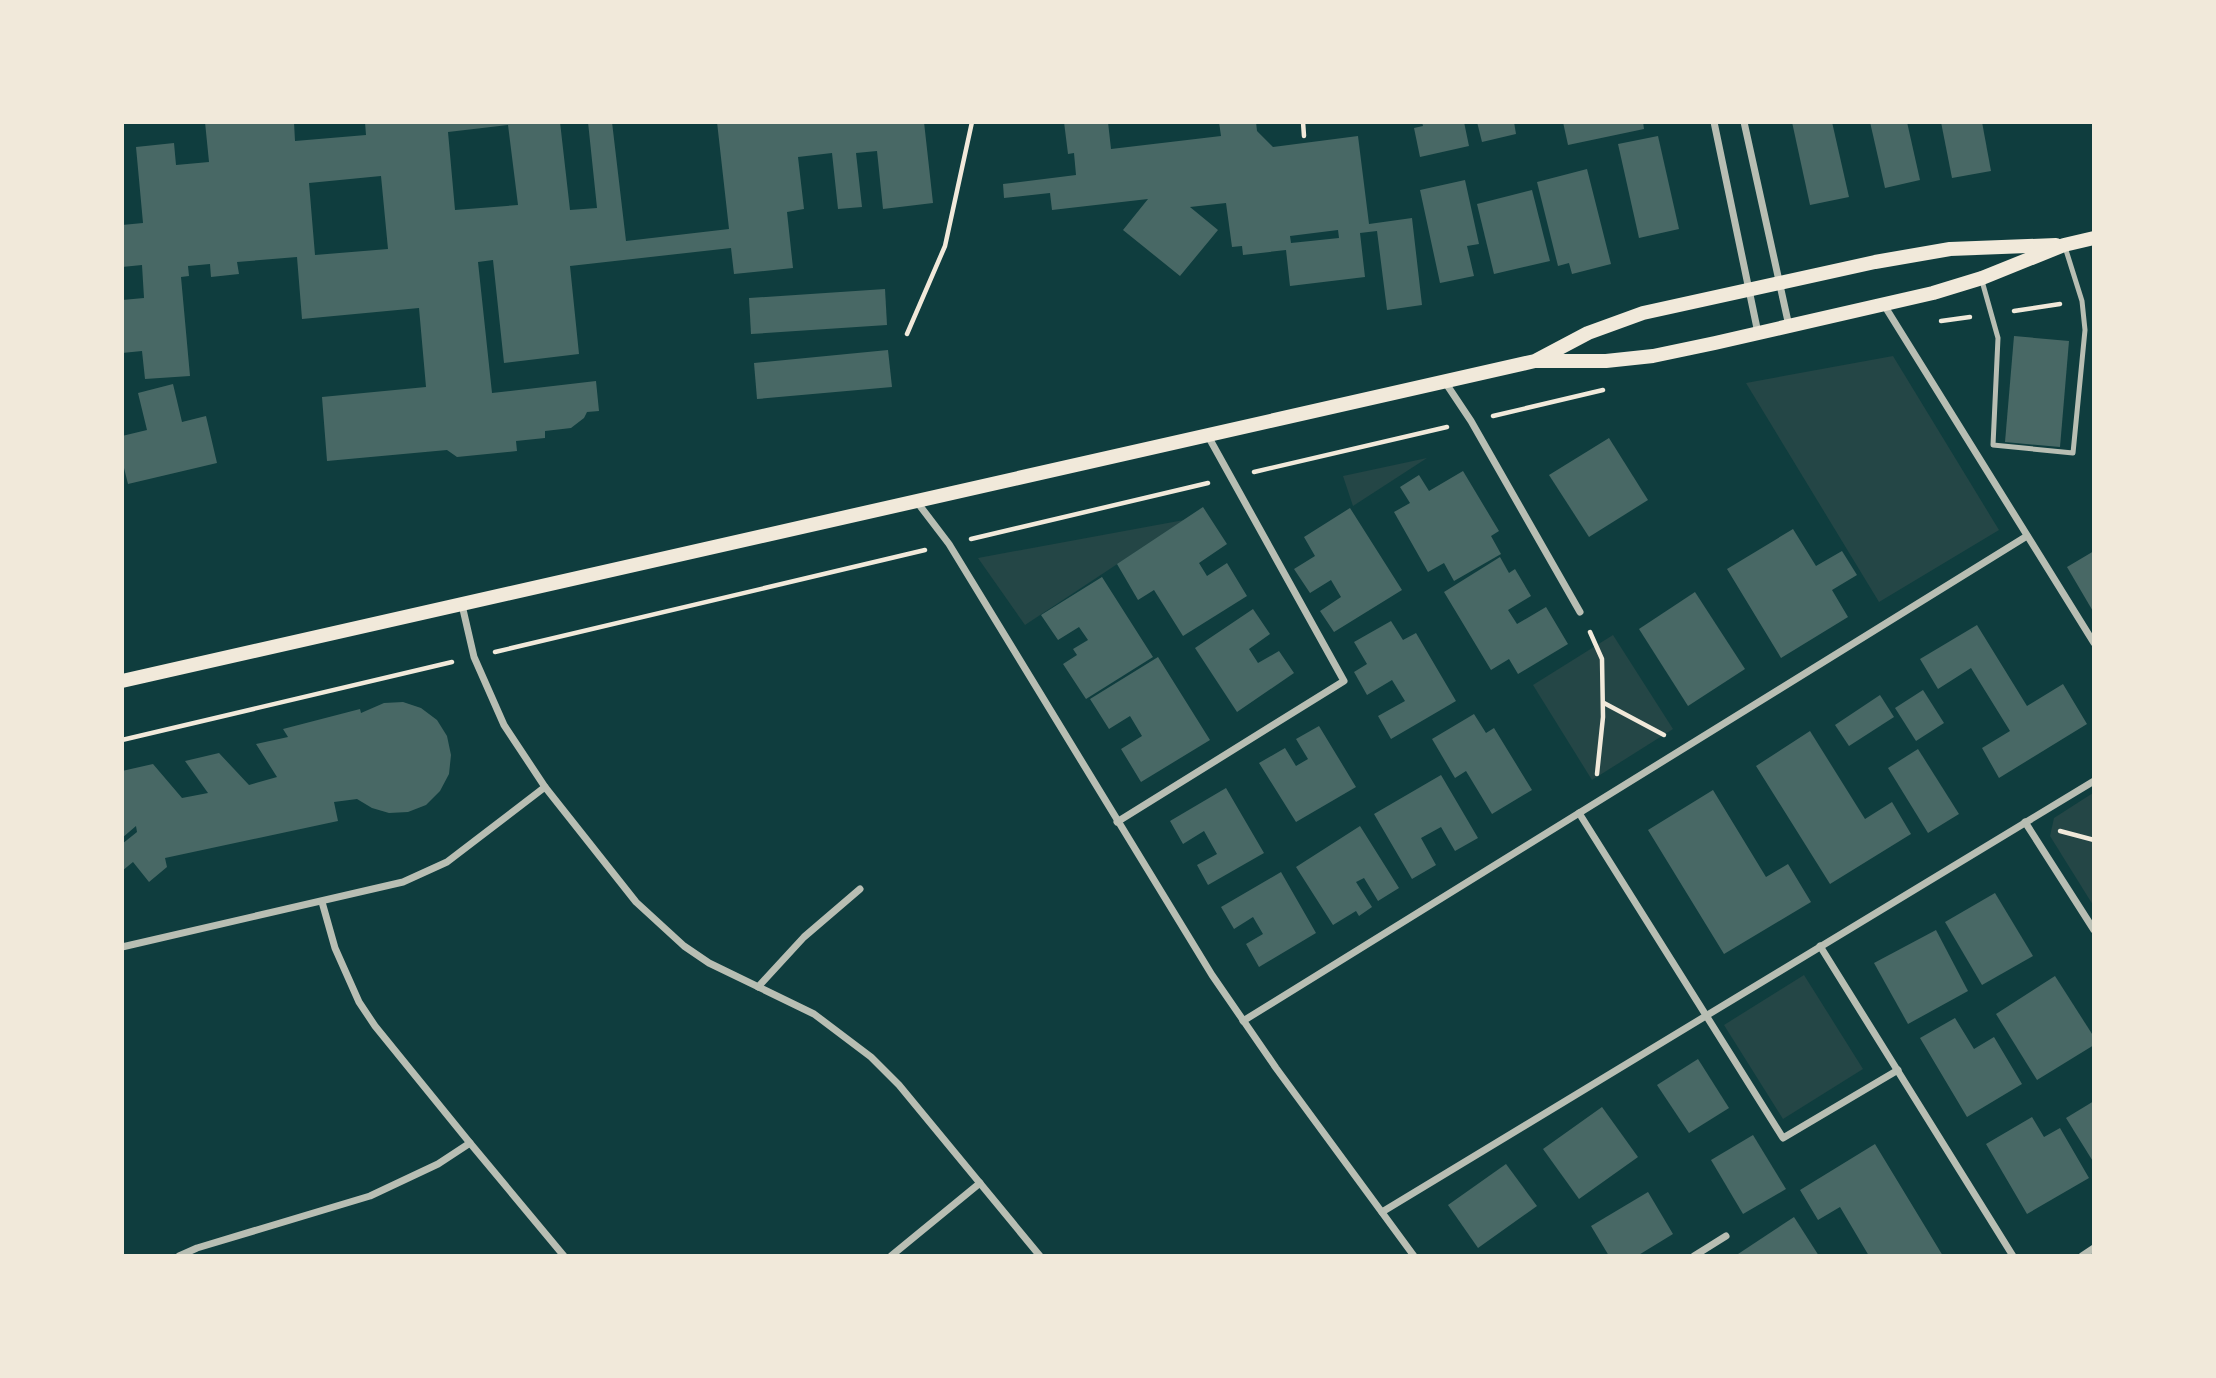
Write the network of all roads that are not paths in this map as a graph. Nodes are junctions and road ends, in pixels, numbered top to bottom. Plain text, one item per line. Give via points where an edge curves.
1 (1714, 122) edge
2 (1744, 122) edge
3 (2094, 238) edge
4 (2064, 244) junction
5 (1982, 278) junction
6 (1780, 283) junction
7 (1749, 289) junction
8 (1884, 304) junction
9 (1789, 326) junction
10 (1758, 333) junction
11 (1535, 361) junction
12 (1444, 382) junction
13 (1208, 436) junction
14 (917, 502) junction
15 (2027, 537) junction
16 (462, 605) junction
17 (1580, 612) road end
18 (2094, 643) edge
19 (122, 681) edge
20 (2094, 780) edge
21 (545, 787) junction
22 (1579, 813) junction
23 (1117, 822) junction
24 (2025, 822) junction
25 (860, 889) dead end
26 (322, 902) junction
27 (2094, 930) edge
28 (1820, 946) junction
29 (122, 947) edge
30 (758, 987) junction
31 (1705, 1016) junction
32 (1243, 1021) junction
33 (1898, 1070) junction
34 (470, 1143) junction
35 (980, 1183) junction
36 (1382, 1212) junction
37 (1726, 1236) dead end
38 (2094, 1248) edge
39 (179, 1255) edge
40 (564, 1255) edge
41 (891, 1255) edge
42 (1040, 1255) edge
43 (1414, 1255) edge
44 (1694, 1255) edge
45 (2013, 1255) edge
46 (2082, 1255) edge

1 - 7 street
2 - 6 street
3 - 4 main road
4 - 5 main road
4 - 5 lane via 2082,301 2085,330 2073,453 1993,445 1998,338
4 - 6 main road via 1950,249
5 - 8 main road
6 - 7 main road
6 - 9 street
7 - 10 street
7 - 11 main road via 1643,313 1588,333
8 - 9 main road
8 - 15 street
9 - 10 main road
10 - 11 main road via 1653,356
11 - 12 main road
12 - 13 main road
12 - 17 street
13 - 14 main road
13 - 23 street via 1344,681
14 - 16 main road
14 - 23 street via 949,544
15 - 18 street
15 - 22 street
16 - 19 main road
16 - 21 street via 474,657 491,699
20 - 24 street
21 - 26 street via 425,874
21 - 30 street via 661,927 709,963
22 - 31 street
22 - 32 street
23 - 32 street
24 - 27 street
24 - 28 street
25 - 30 street via 804,937
26 - 29 street
26 - 34 street via 335,948 359,1002
28 - 31 street
28 - 33 street
30 - 35 street via 814,1014 871,1057
31 - 33 street via 1783,1138
31 - 36 street
32 - 36 street
33 - 45 street
34 - 39 street via 438,1164 370,1196
34 - 40 street
35 - 41 street
35 - 42 street
36 - 43 street
37 - 44 street
38 - 46 street

